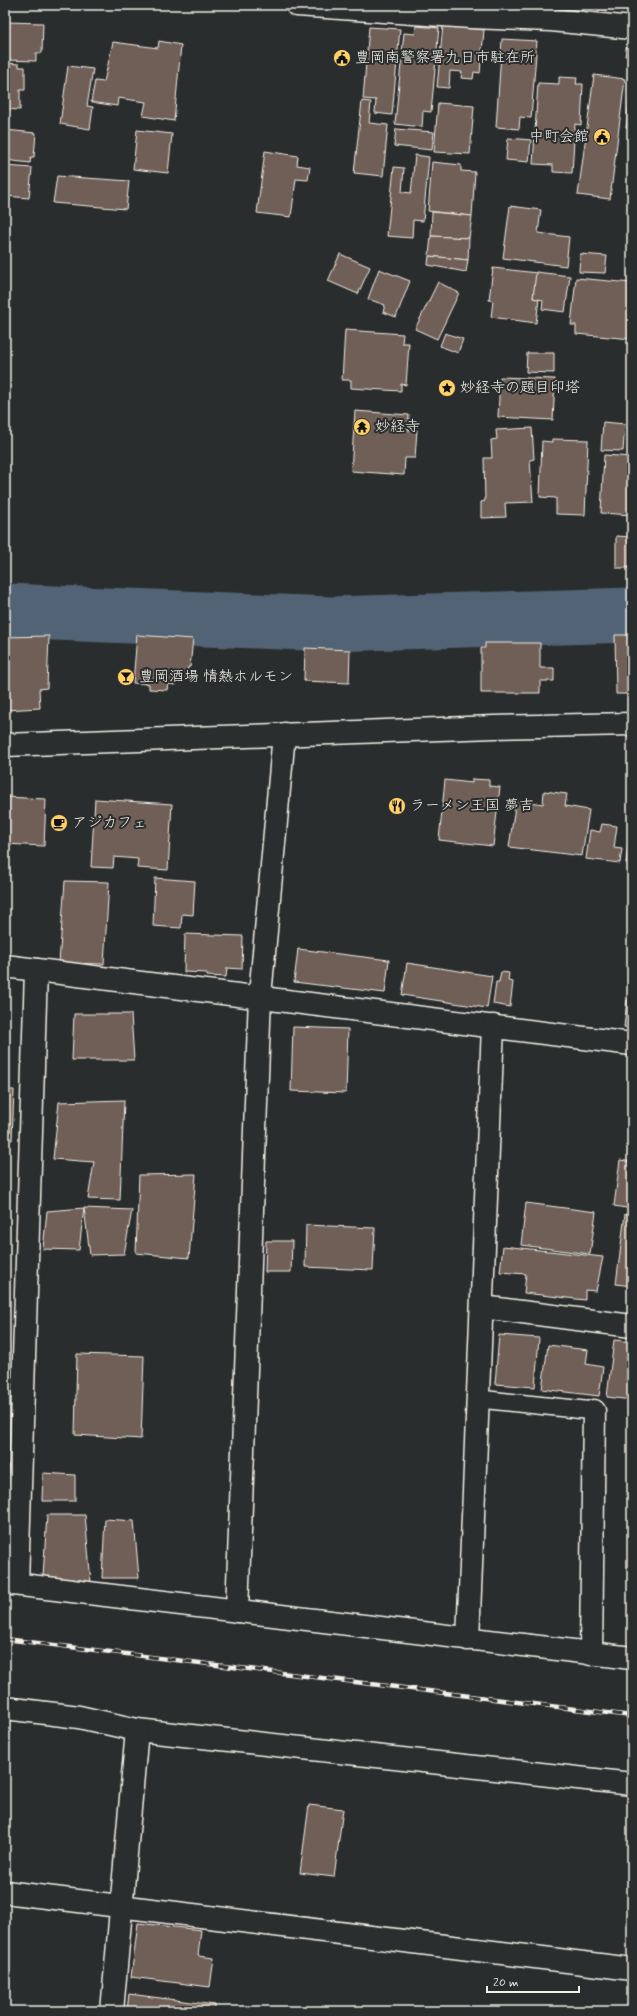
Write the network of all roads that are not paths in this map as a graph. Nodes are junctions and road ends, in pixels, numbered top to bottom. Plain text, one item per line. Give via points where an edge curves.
1 (297, 5) edge
2 (632, 28) edge
3 (632, 724) edge
4 (284, 734) junction
5 (5, 745) edge
6 (5, 966) edge
7 (36, 970) junction
8 (260, 996) junction
9 (493, 1026) junction
10 (632, 1044) edge
11 (482, 1307) junction
12 (632, 1326) edge
13 (478, 1399) junction
14 (594, 1411) joint
15 (11, 1584) edge
16 (237, 1611) junction
17 (468, 1639) junction
18 (592, 1654) junction
19 (632, 1658) edge
20 (5, 1708) edge
21 (137, 1730) junction
22 (632, 1784) edge
23 (5, 1892) edge
24 (122, 1906) junction
25 (632, 1969) edge
26 (112, 2011) edge

1 - 2 street via 551,20
3 - 4 street
4 - 5 street
4 - 8 street
6 - 7 street
7 - 8 street
7 - 15 street
8 - 9 street
8 - 16 street
9 - 10 street
9 - 11 street
11 - 12 street
11 - 13 street
13 - 14 lane
13 - 17 street
14 - 18 street
15 - 16 street
16 - 17 street
17 - 18 street
18 - 19 street
20 - 21 street via 79,1717
21 - 22 street
21 - 24 street
23 - 24 street
24 - 25 street
24 - 26 street

